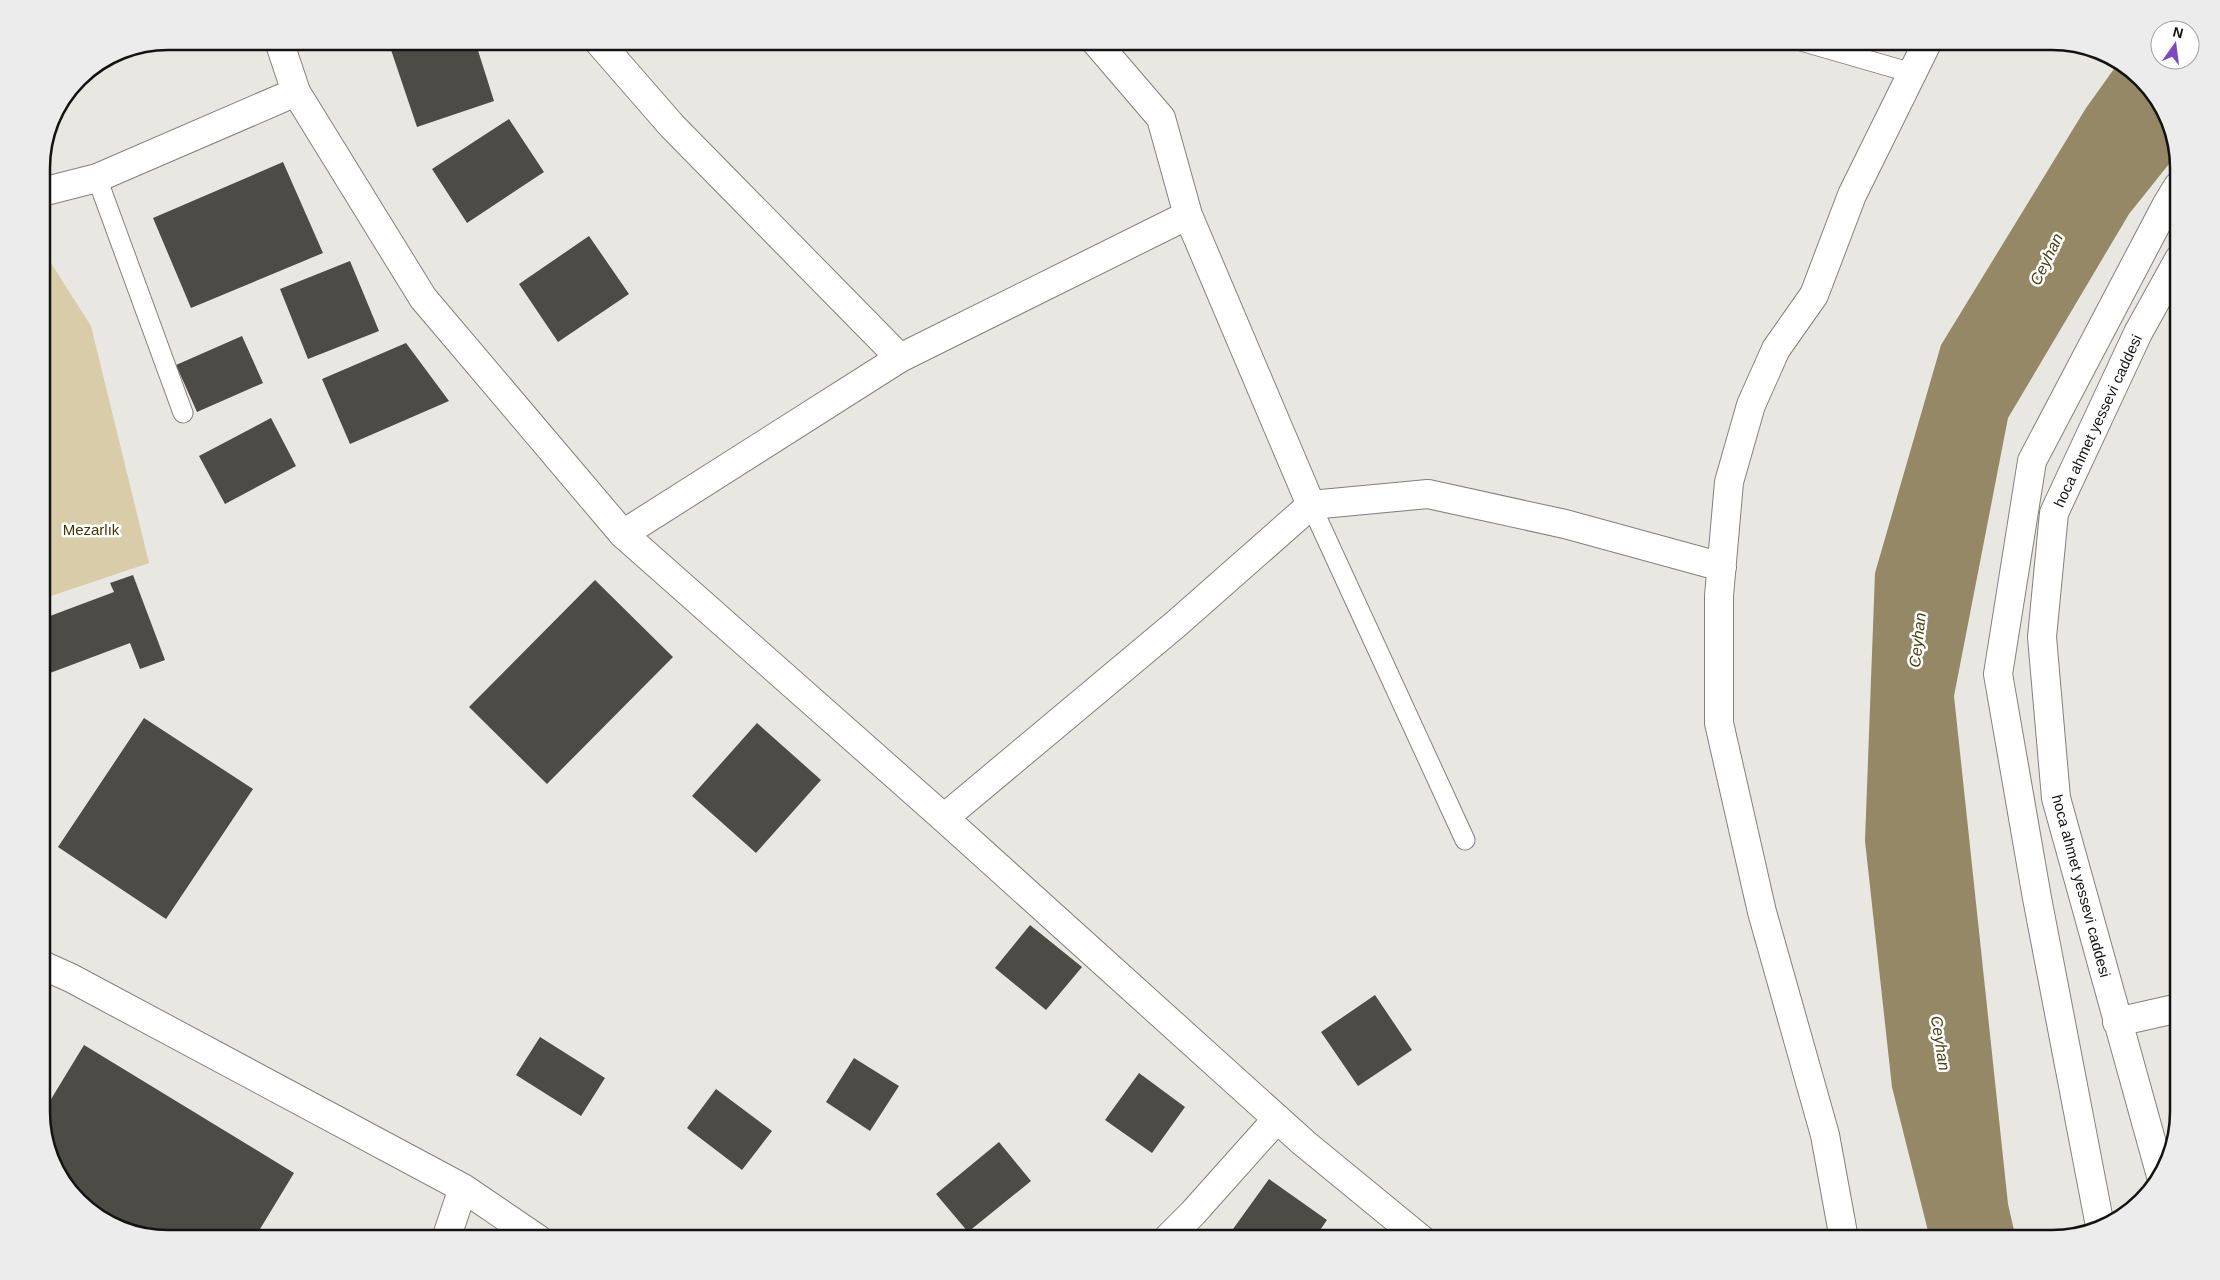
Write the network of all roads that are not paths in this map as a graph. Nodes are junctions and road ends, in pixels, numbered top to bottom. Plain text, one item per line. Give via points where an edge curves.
1 (282, 50) edge
2 (606, 50) edge
3 (1103, 50) edge
4 (1832, 50) edge
5 (1924, 50) edge
6 (1912, 73) junction
7 (296, 92) junction
8 (97, 178) junction
9 (50, 190) edge
10 (2170, 199) edge
11 (1188, 215) junction
12 (2170, 274) edge
13 (900, 358) junction
14 (183, 413) dead end
15 (1311, 505) junction
16 (623, 534) junction
17 (1722, 567) junction
18 (944, 818) junction
19 (1465, 840) dead end
20 (50, 969) edge
21 (2170, 1010) edge
22 (2117, 1022) junction
23 (1277, 1119) junction
24 (2157, 1165) edge
25 (463, 1188) junction
26 (2099, 1220) edge
27 (449, 1230) edge
28 (525, 1230) edge
29 (1176, 1230) edge
30 (1411, 1230) edge
31 (1842, 1230) edge

1 - 7 street
2 - 13 street via 672,126
3 - 11 street via 1161,118
4 - 6 lane
5 - 6 street
6 - 17 street via 1852,195 1814,295 1776,349 1751,405 1729,482
7 - 8 street
7 - 16 street via 423,298
8 - 9 street
8 - 14 lane
10 - 26 street via 2032,461 1998,674
11 - 13 street
11 - 15 street
12 - 22 street, hoca ahmet yessevi caddesi via 2138,334 2054,513 2042,637 2056,798
13 - 16 street
15 - 17 street via 1428,494 1565,524
15 - 18 street via 1176,624
15 - 19 lane
16 - 18 street
17 - 31 street via 1719,723 1762,912 1825,1135
18 - 23 street
20 - 25 street
21 - 22 street
22 - 24 street, hoca ahmet yessevi caddesi
23 - 29 street
23 - 30 street
25 - 27 street
25 - 28 street

